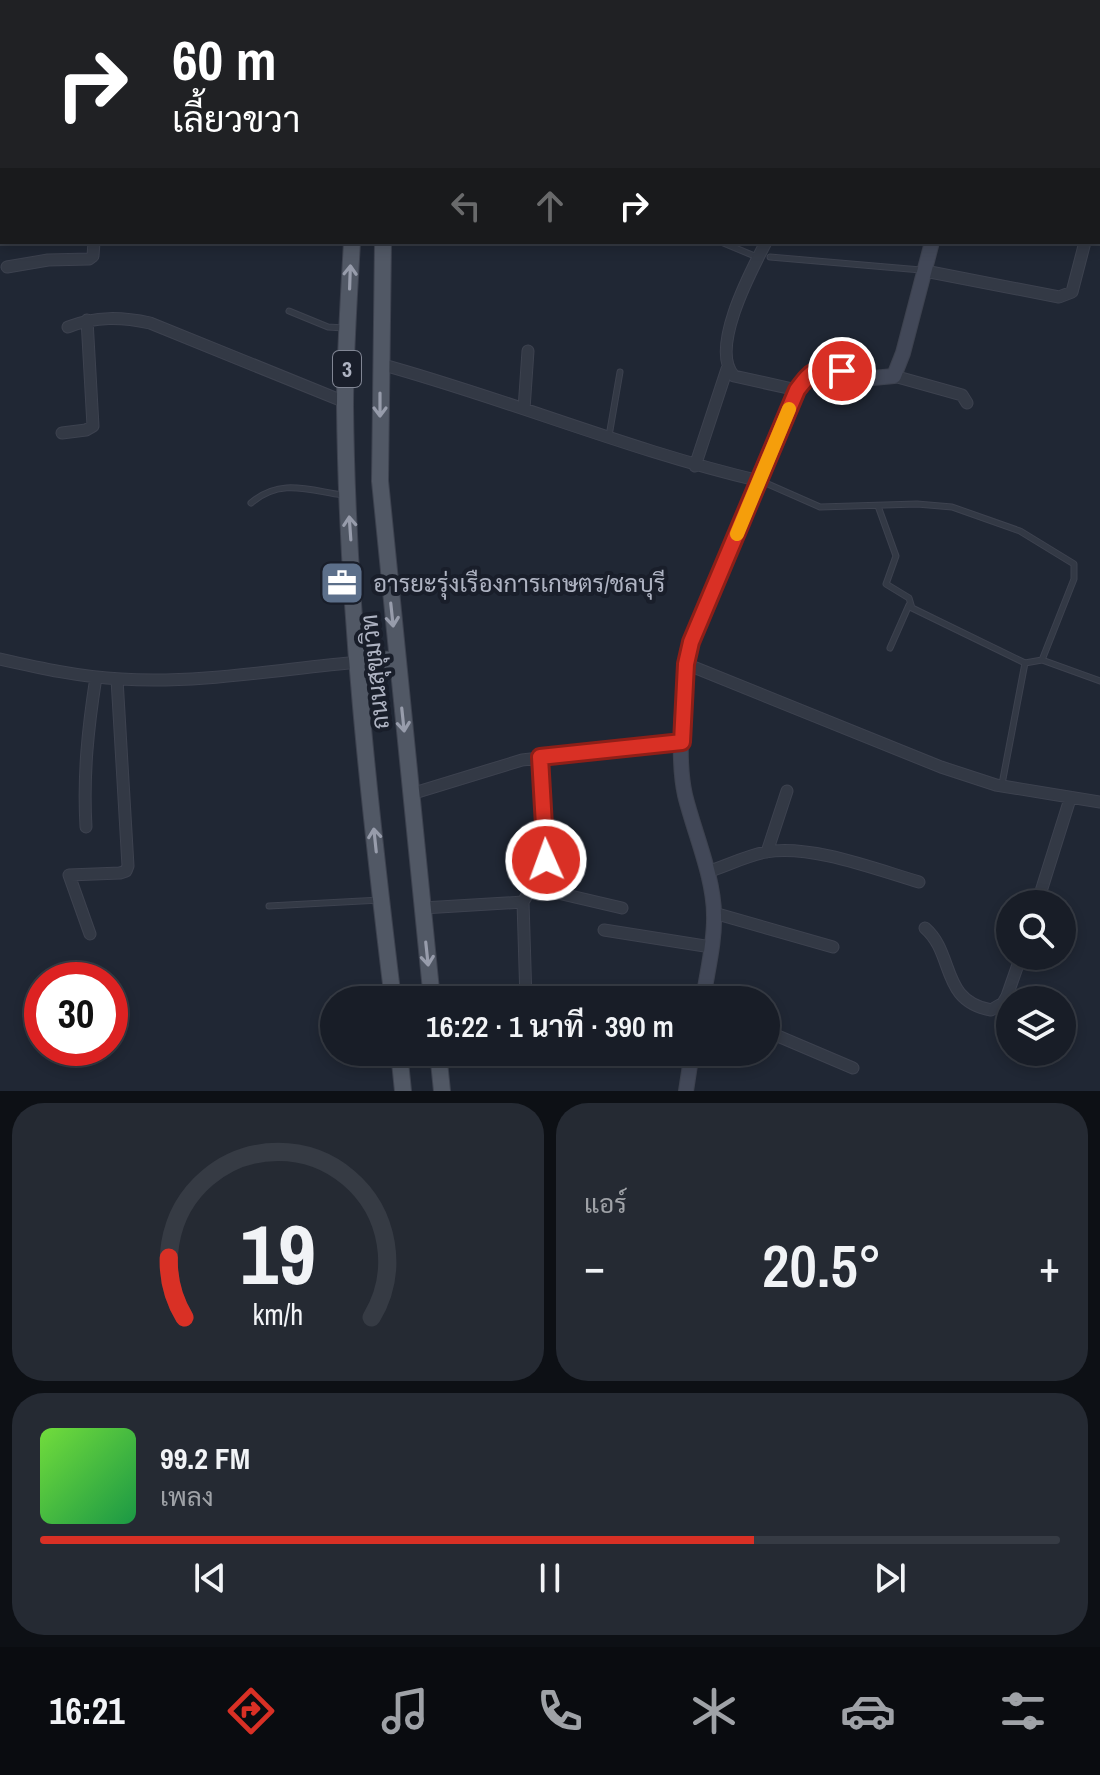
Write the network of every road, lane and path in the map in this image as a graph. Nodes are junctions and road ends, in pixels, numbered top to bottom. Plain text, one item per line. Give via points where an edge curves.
1 (94, 244) edge
2 (352, 244) edge
3 (383, 244) edge
4 (727, 244) edge
5 (766, 244) edge
6 (932, 244) edge
7 (1084, 244) edge
8 (764, 257) junction
9 (7, 267) dead end
10 (925, 271) junction
11 (289, 311) dead end
12 (87, 320) junction
13 (68, 327) dead end
14 (348, 328) junction
15 (528, 351) dead end
16 (380, 364) junction
17 (727, 369) junction
18 (620, 372) dead end
19 (894, 376) junction
20 (797, 390) junction
21 (345, 402) junction
22 (967, 403) dead end
23 (524, 409) junction
24 (62, 433) dead end
25 (609, 437) junction
26 (695, 466) junction
27 (760, 481) junction
28 (347, 495) junction
29 (251, 503) dead end
30 (878, 506) junction
31 (909, 604) junction
32 (890, 648) dead end
33 (0, 659) edge
34 (396, 659) junction
35 (1042, 660) junction
36 (359, 662) junction
37 (1025, 663) junction
38 (686, 664) junction
39 (96, 677) junction
40 (117, 679) junction
41 (1100, 681) edge
42 (682, 742) junction
43 (540, 757) junction
44 (1002, 786) junction
45 (787, 791) dead end
46 (411, 794) junction
47 (1070, 799) junction
48 (1100, 802) edge
49 (86, 827) dead end
50 (767, 852) junction
51 (707, 872) junction
52 (919, 882) dead end
53 (532, 887) junction
54 (1041, 890) edge
55 (381, 900) junction
56 (523, 902) junction
57 (269, 906) dead end
58 (423, 908) junction
59 (622, 908) dead end
60 (714, 913) junction
61 (925, 928) dead end
62 (604, 930) dead end
63 (90, 934) dead end
64 (711, 947) junction
65 (833, 947) dead end
66 (1016, 970) edge
67 (391, 986) edge
68 (431, 986) edge
69 (526, 986) edge
70 (706, 986) edge
71 (780, 1037) edge
72 (400, 1066) edge
73 (439, 1066) edge
74 (687, 1066) edge
75 (853, 1068) dead end
76 (403, 1091) edge
77 (442, 1091) edge
78 (686, 1091) edge

1 - 9 street via 89,259
14 -> 2 main road, ถนนสุขุมวิท / 3
3 - 16 main road, ถนนสุขุมวิท / 3
4 - 8 lane
5 - 8 street
6 - 10 street
7 - 10 street via 1072,292 1059,297
8 - 10 lane
8 - 17 street via 737,302 726,348
10 - 19 street
11 - 14 lane via 328,327
12 - 13 street
12 - 21 street via 150,323
12 - 24 street via 93,426
14 - 21 main road, ถนนสุขุมวิท / 3
15 - 23 street
16 - 23 street
16 -> 34 main road, ถนนสุขุมวิท / 3 via 380,481
17 - 20 street via 734,376
17 - 26 street
18 - 25 lane
19 - 20 street via 873,378 821,367
19 - 22 street via 962,395
20 - 27 street
21 - 28 main road, ถนนสุขุมวิท / 3
23 - 25 street
25 - 26 street
26 - 27 street
27 - 30 lane via 820,507
27 - 38 street
28 - 29 lane via 276,488
36 -> 28 main road, ถนนสุขุมวิท / 3
30 - 31 lane via 896,556 886,584 909,598
30 - 35 lane via 952,507 1020,531 1074,564 1074,579
31 - 32 lane
31 - 37 lane
33 - 39 street
34 - 36 main road
34 -> 46 main road, ถนนสุขุมวิท / 3
35 - 37 lane
35 - 41 lane
36 - 40 street via 180,679
55 -> 36 main road, ถนนสุขุมวิท / 3
37 - 44 lane
38 - 42 street
38 - 44 street via 941,767
39 - 40 street
39 - 49 street via 86,743
40 - 63 street via 128,866 120,873 69,875
42 - 43 street
42 - 51 street via 684,791
43 - 46 street
43 - 53 street via 546,853
44 - 47 street
45 - 50 street
46 - 58 main road, ถนนสุขุมวิท / 3
47 - 48 street
47 - 54 street
50 - 51 street
50 - 52 street via 831,856
51 - 60 street
53 - 56 street
53 - 59 street
55 - 57 lane
55 - 67 main road, ถนนสุขุมวิท / 3
56 - 58 street
56 - 69 street
58 -> 68 main road, ถนนสุขุมวิท / 3
60 - 64 street
60 - 65 street
61 - 66 street via 939,943 954,986 985,1009 1003,1003
62 - 64 street
64 - 70 street
71 - 75 street
72 - 76 main road
73 - 77 main road
74 - 78 street

